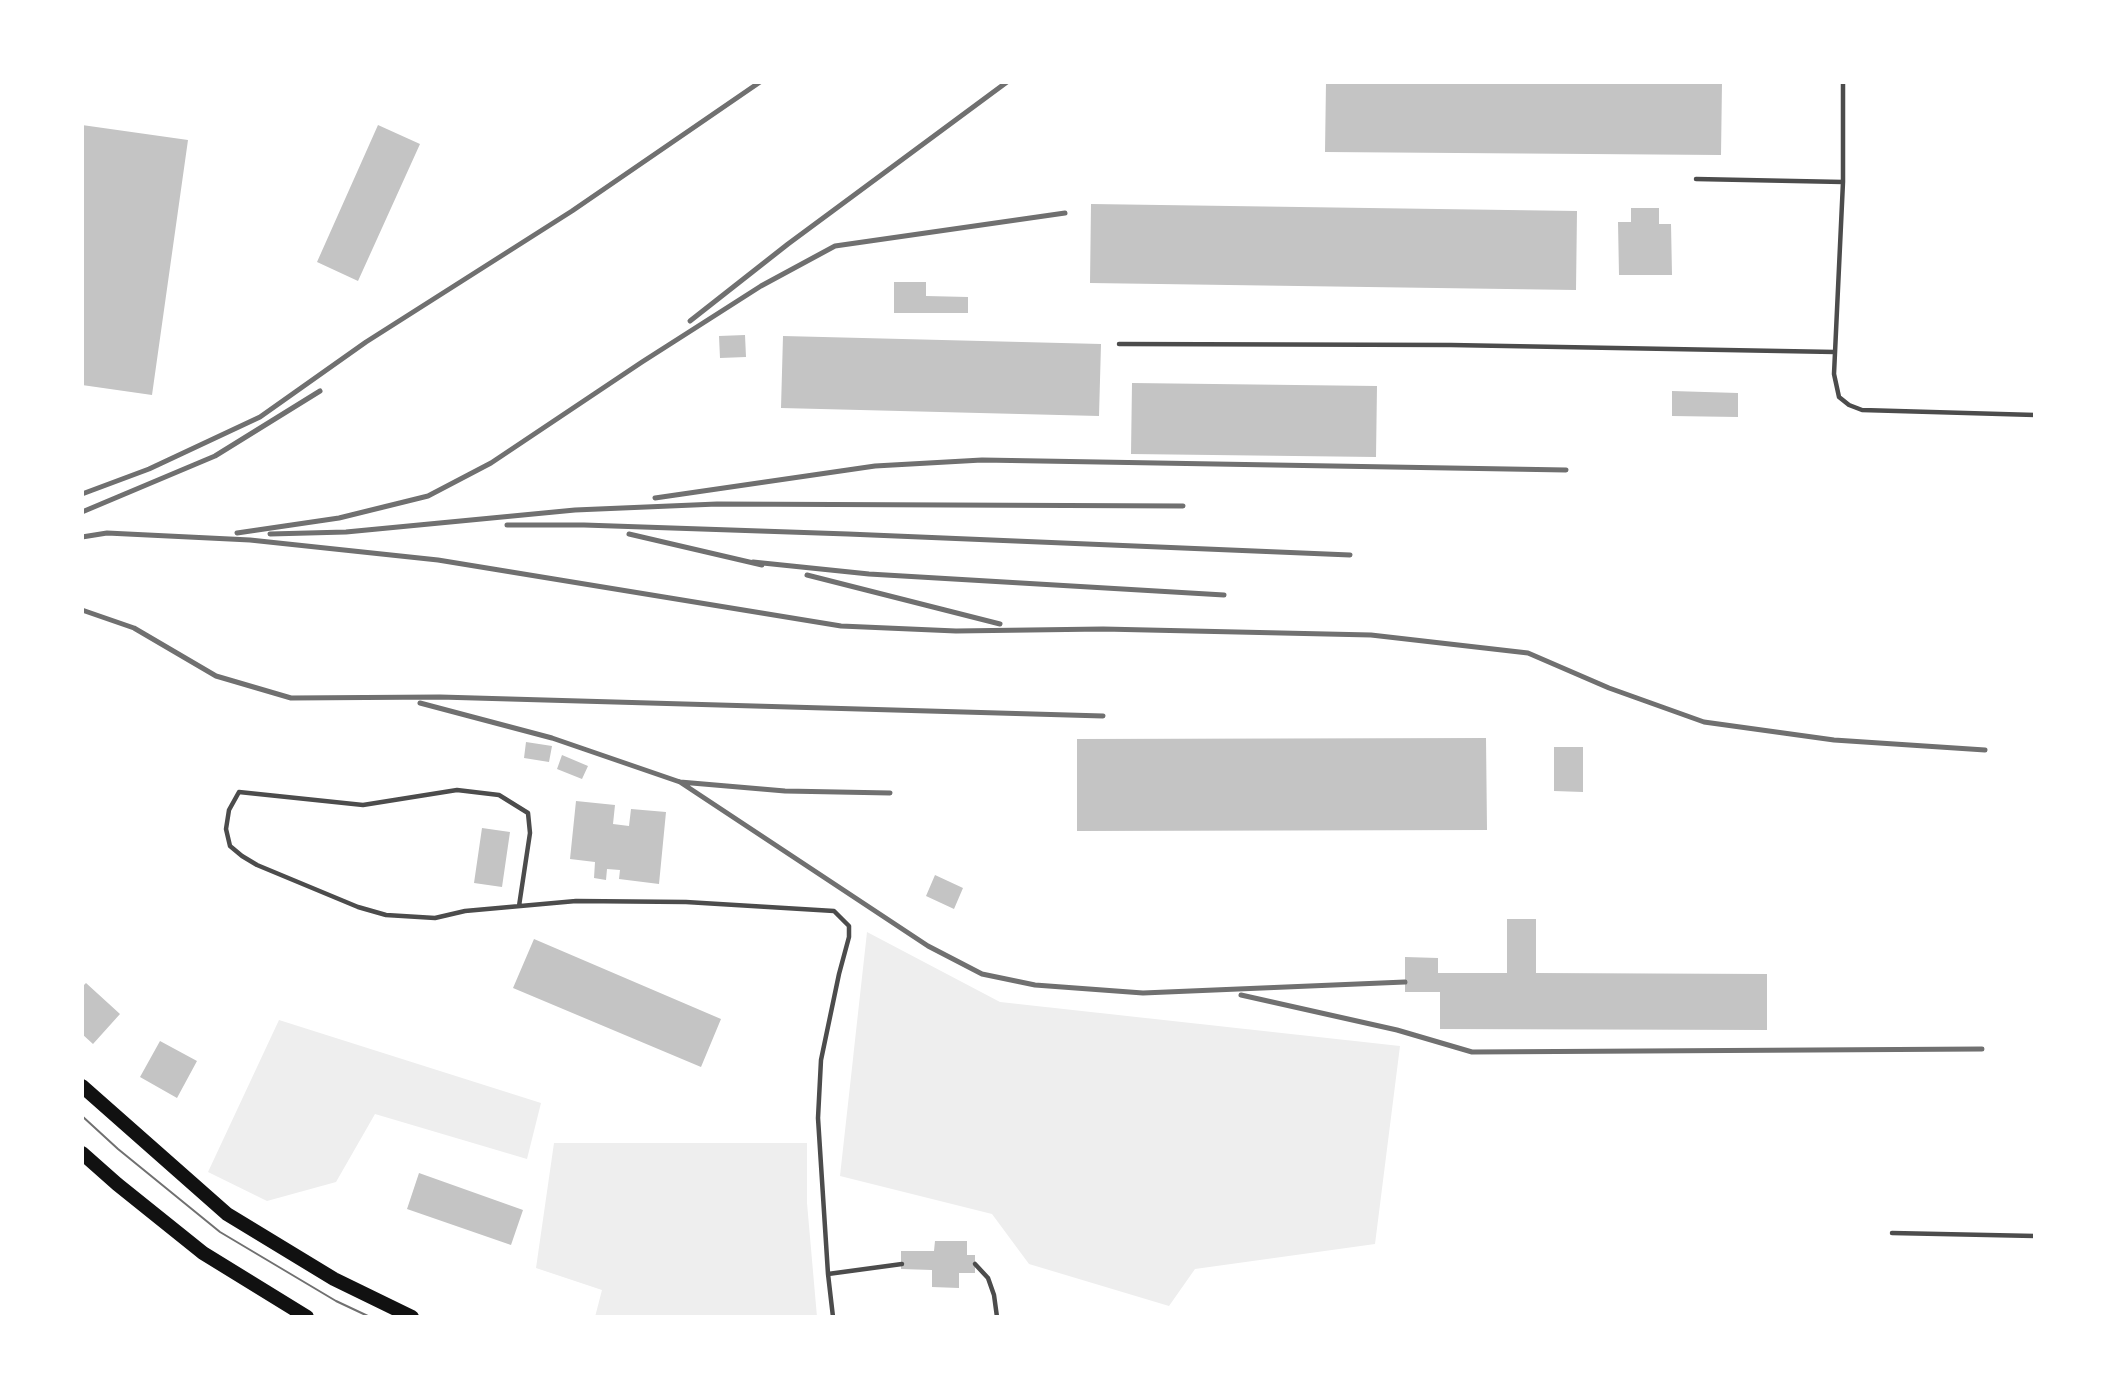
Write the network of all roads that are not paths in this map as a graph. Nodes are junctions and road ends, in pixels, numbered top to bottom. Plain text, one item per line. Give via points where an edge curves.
1 (1843, 82) edge
2 (1696, 179) dead end
3 (1843, 182) junction
4 (1119, 344) dead end
5 (1835, 352) junction
6 (2035, 415) edge
7 (519, 906) junction
8 (82, 1086) edge
9 (82, 1153) edge
10 (1892, 1233) dead end
11 (2035, 1236) edge
12 (902, 1264) dead end
13 (975, 1264) dead end
14 (828, 1275) junction
15 (305, 1316) edge
16 (411, 1317) edge
17 (833, 1317) edge
18 (997, 1317) edge

1 - 3 lane
2 - 3 lane
3 - 5 lane
4 - 5 lane
5 - 6 lane via 1839,397 1862,410
7 - 7 lane via 435,918 386,915 358,907 242,856 230,846 226,829 229,810 239,792 363,805 457,790 499,795 528,813 530,832
7 - 14 lane via 576,901 686,902 834,911 849,926 821,1060 818,1118
8 - 16 main road via 227,1214 334,1279
9 - 15 main road via 203,1253
10 - 11 lane
12 - 14 lane
13 - 18 lane via 988,1278
14 - 17 lane

